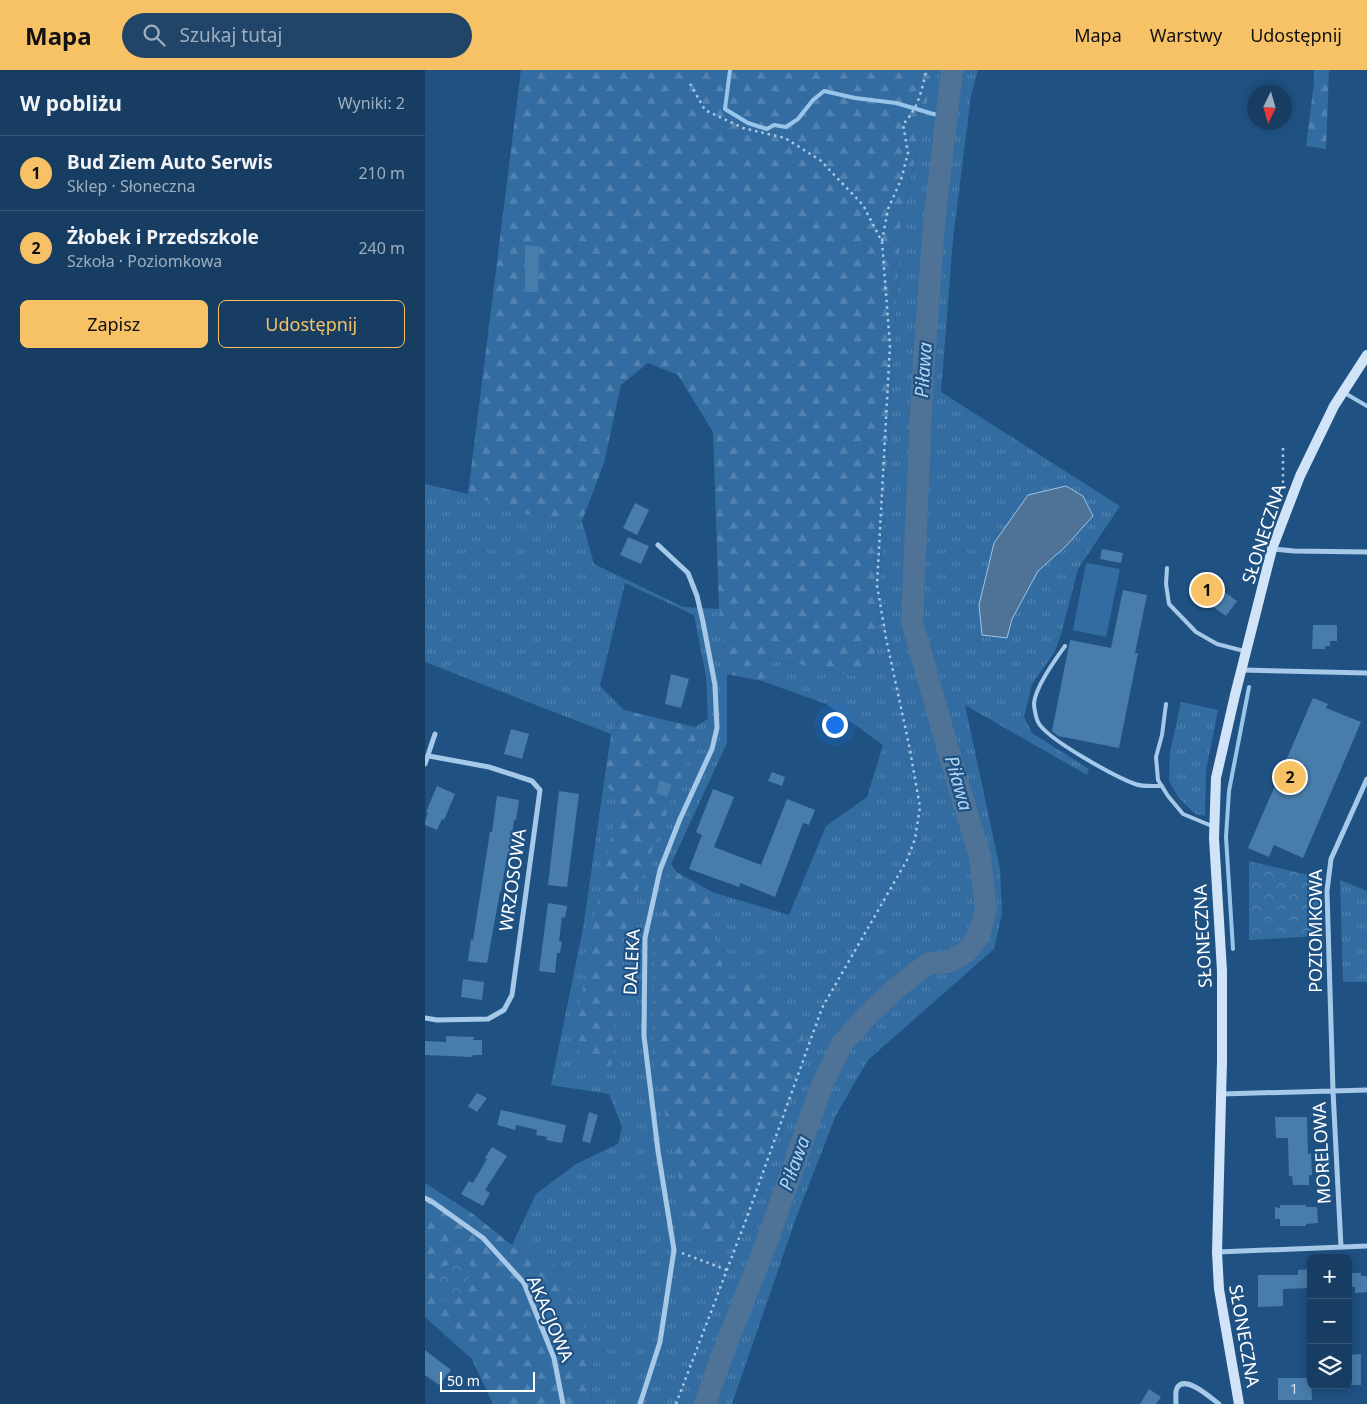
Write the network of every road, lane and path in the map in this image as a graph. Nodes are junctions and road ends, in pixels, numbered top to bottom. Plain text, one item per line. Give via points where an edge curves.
1 (926, 70) edge
2 (689, 82) dead end
3 (882, 242) junction
4 (1367, 355) edge
5 (1343, 392) junction
6 (1367, 406) edge
7 (1283, 448) dead end
8 (1292, 497) junction
9 (658, 545) dead end
10 (1272, 549) junction
11 (1367, 552) edge
12 (1167, 568) dead end
13 (1065, 646) dead end
14 (1247, 652) junction
15 (1242, 670) junction
16 (1367, 673) edge
17 (1166, 704) dead end
18 (435, 734) dead end
19 (429, 756) junction
20 (425, 764) edge
21 (1367, 779) edge
22 (1162, 786) junction
23 (1214, 826) junction
24 (425, 1018) edge
25 (1367, 1090) edge
26 (1333, 1091) junction
27 (1221, 1094) junction
28 (425, 1198) edge
29 (1367, 1246) edge
30 (1341, 1247) junction
31 (674, 1250) junction
32 (1217, 1252) junction
33 (727, 1270) junction
34 (563, 1404) edge
35 (640, 1404) edge
36 (676, 1404) edge
37 (1176, 1404) edge
38 (1219, 1404) edge
39 (1239, 1404) edge

1 - 3 path via 910,118 903,124 907,153 901,180 888,209
2 - 3 path via 705,110 743,128 785,138 820,160 863,205
3 - 33 path via 890,345 877,585 920,807 915,839 907,860 821,1008
4 - 5 street, SŁONECZNA
5 - 6 lane
5 - 8 street, SŁONECZNA
7 - 8 path via 1284,494
8 - 10 street, SŁONECZNA
9 - 31 street, DALEKA via 688,573 697,596 715,686 717,728 712,749 660,870 645,938 644,1036
10 - 11 street
10 - 14 street, SŁONECZNA
12 - 14 lane via 1169,604 1196,632 1217,644
13 - 22 lane via 1039,689 1034,704 1038,722 1064,746 1118,776 1137,785
14 - 15 street, SŁONECZNA
15 - 16 street
15 - 23 street, SŁONECZNA via 1216,778
17 - 22 lane via 1156,757 1158,780
18 - 19 street
19 - 20 street
19 - 24 street, WRZOSOWA via 497,770 532,781 540,790 512,995 504,1010 488,1019
21 - 26 street, POZIOMKOWA via 1331,859 1327,891
22 - 23 lane via 1183,814
23 - 27 street, SŁONECZNA via 1222,971
25 - 26 street, MORELOWA
26 - 27 street
26 - 30 street, MORELOWA
27 - 32 street, SŁONECZNA
28 - 34 street, AKACJOWA via 483,1238 523,1283 555,1358
29 - 30 street
30 - 32 street
31 - 33 path
31 - 35 street, DALEKA via 660,1342
32 - 39 street, SŁONECZNA via 1219,1289
33 - 36 path
37 - 38 street via 1177,1388 1183,1383

